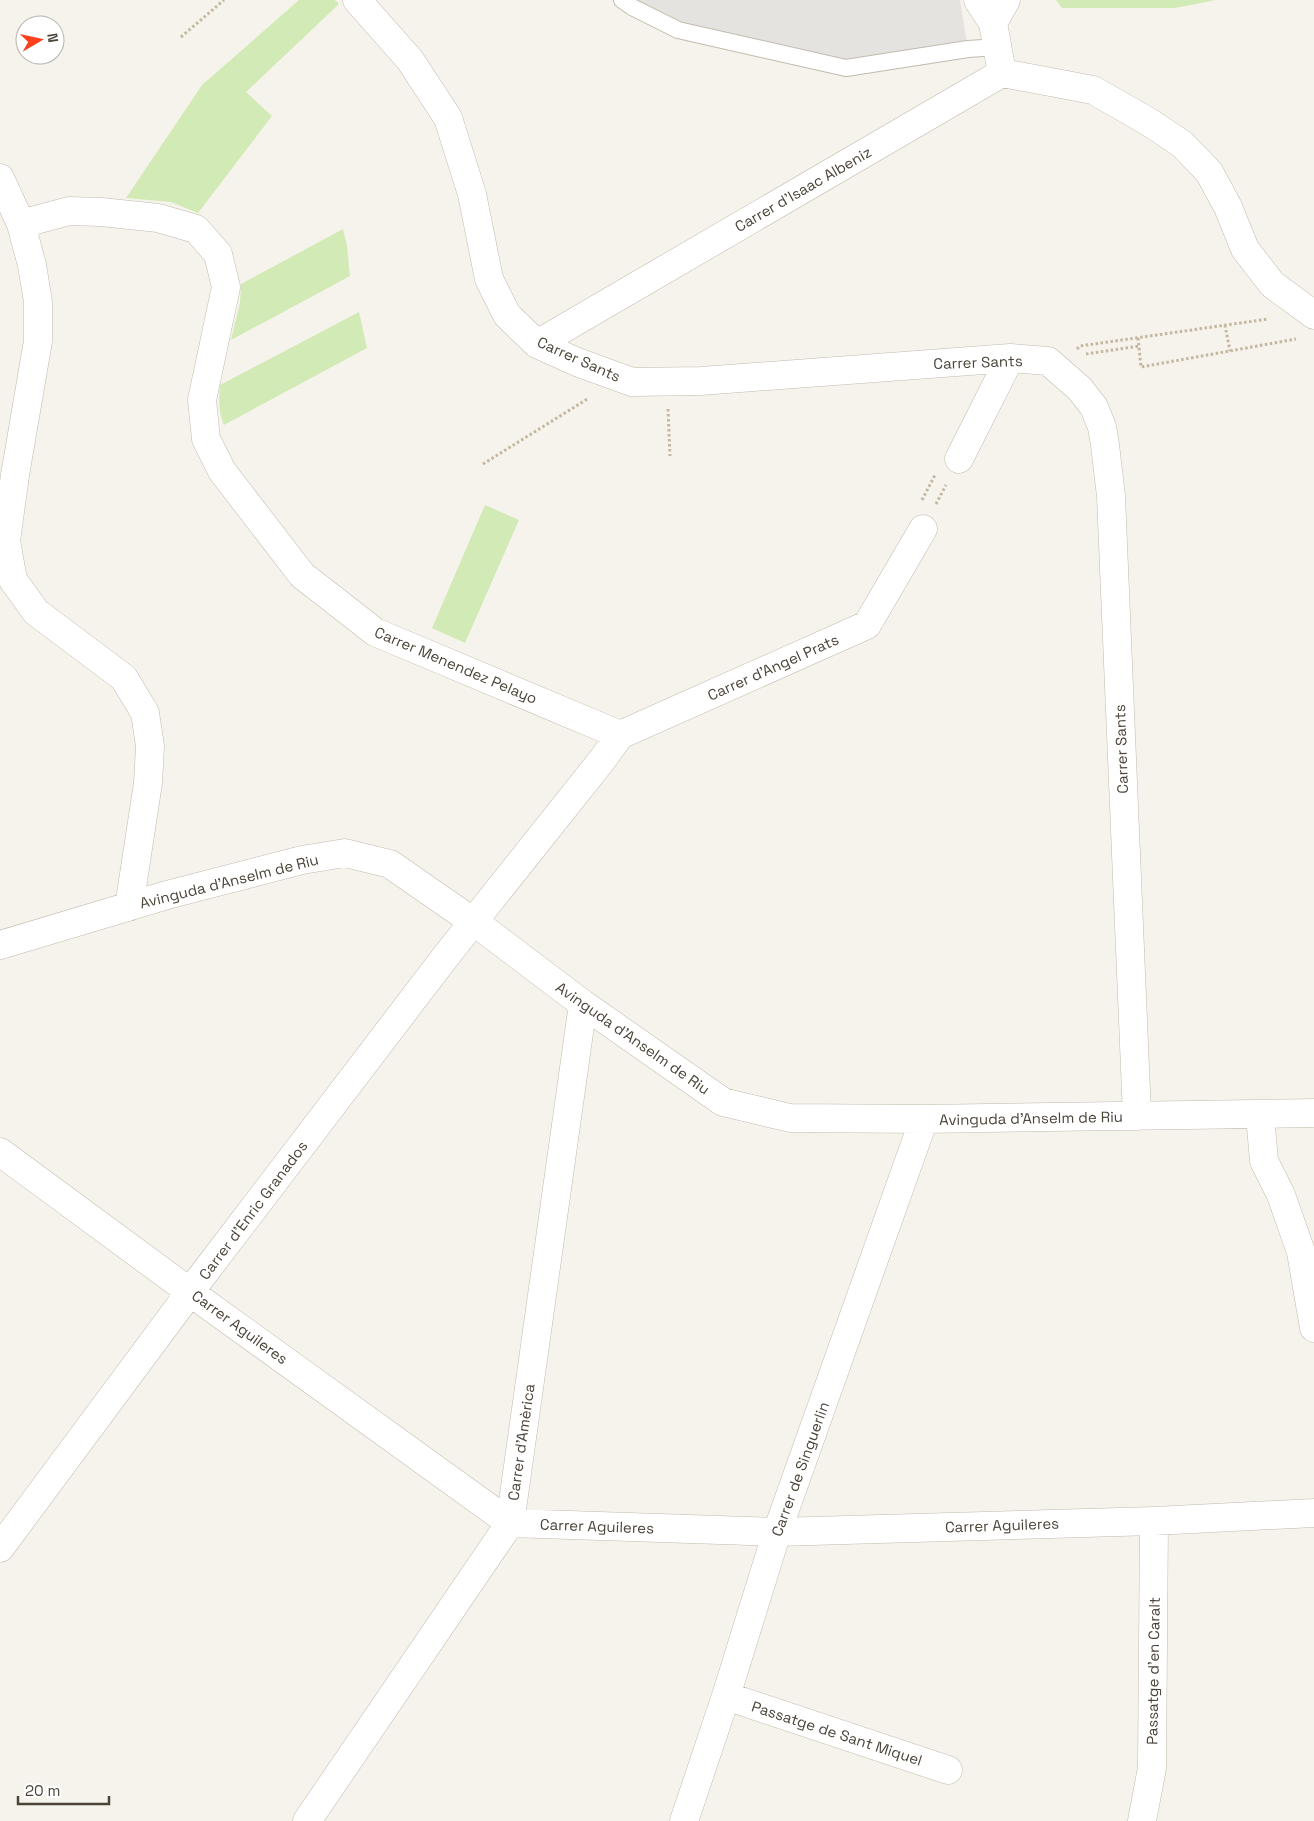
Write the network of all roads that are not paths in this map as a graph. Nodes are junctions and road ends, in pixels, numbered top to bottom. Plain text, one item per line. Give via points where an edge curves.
1 (357, 0) edge
2 (622, 0) edge
3 (978, 0) edge
4 (999, 23) edge
5 (1002, 73) junction
6 (0, 178) edge
7 (21, 224) junction
8 (1314, 315) edge
9 (537, 344) junction
10 (1010, 358) junction
11 (949, 463) road end
12 (921, 518) road end
13 (620, 735) junction
14 (129, 907) junction
15 (473, 922) junction
16 (0, 945) edge
17 (583, 1004) junction
18 (1314, 1114) edge
19 (1137, 1116) junction
20 (1260, 1116) junction
21 (924, 1119) junction
22 (0, 1152) edge
23 (192, 1292) junction
24 (1314, 1328) edge
25 (1314, 1513) edge
26 (1154, 1521) junction
27 (510, 1523) junction
28 (777, 1532) junction
29 (0, 1548) edge
30 (726, 1696) junction
31 (948, 1770) dead end
32 (307, 1821) edge
33 (684, 1821) edge
34 (1142, 1821) edge

1 - 9 street, Carrer Sants via 410,60 448,118 472,194 489,279 507,315
2 - 4 lane via 678,30 846,68 968,49
3 - 4 street
4 - 5 street
5 - 8 street via 1093,90 1182,144 1209,172 1245,249 1272,284
5 - 9 street, Carrer d'Isaac Albeniz
6 - 7 street
7 - 13 street, Carrer Menendez Pelayo via 69,211 158,218 196,229 218,254 226,287 202,400 206,439 222,471 302,575 375,632
7 - 14 street via 38,302 38,341 6,541 13,580 36,612 124,678 145,713 150,746 148,782
9 - 10 street, Carrer Sants via 632,382 701,381
10 - 11 street
10 - 19 street, Carrer Sants via 1048,360 1080,389 1094,407 1106,444 1111,496
12 - 13 street, Carrer d'Angel Prats via 867,625
13 - 15 street
14 - 15 street, Avinguda d'Anselm de Riu via 302,860 345,853 390,864
14 - 16 street, Avinguda d'Anselm de Riu
15 - 17 street, Avinguda d'Anselm de Riu
15 - 23 street, Carrer d'Enric Granados
17 - 21 street, Avinguda d'Anselm de Riu via 723,1102 790,1118
17 - 27 street, Carrer d'Amèrica
18 - 20 street, Avinguda d'Anselm de Riu
19 - 20 street, Avinguda d'Anselm de Riu
19 - 21 street, Avinguda d'Anselm de Riu
20 - 24 street via 1264,1161 1281,1196 1301,1252
21 - 28 street, Carrer de Singuerlin
22 - 23 street, Carrer Aguileres
23 - 27 street, Carrer Aguileres
23 - 29 street, Carrer d'Enric Granados
25 - 26 street, Carrer Aguileres
26 - 28 street, Carrer Aguileres
26 - 34 street, Passatge d'en Caralt via 1152,1768
27 - 28 street, Carrer Aguileres
27 - 32 street, Carrer d'Amèrica
28 - 30 street, Carrer de Singuerlin
30 - 31 street, Passatge de Sant Miquel
30 - 33 street, Carrer de Singuerlin

